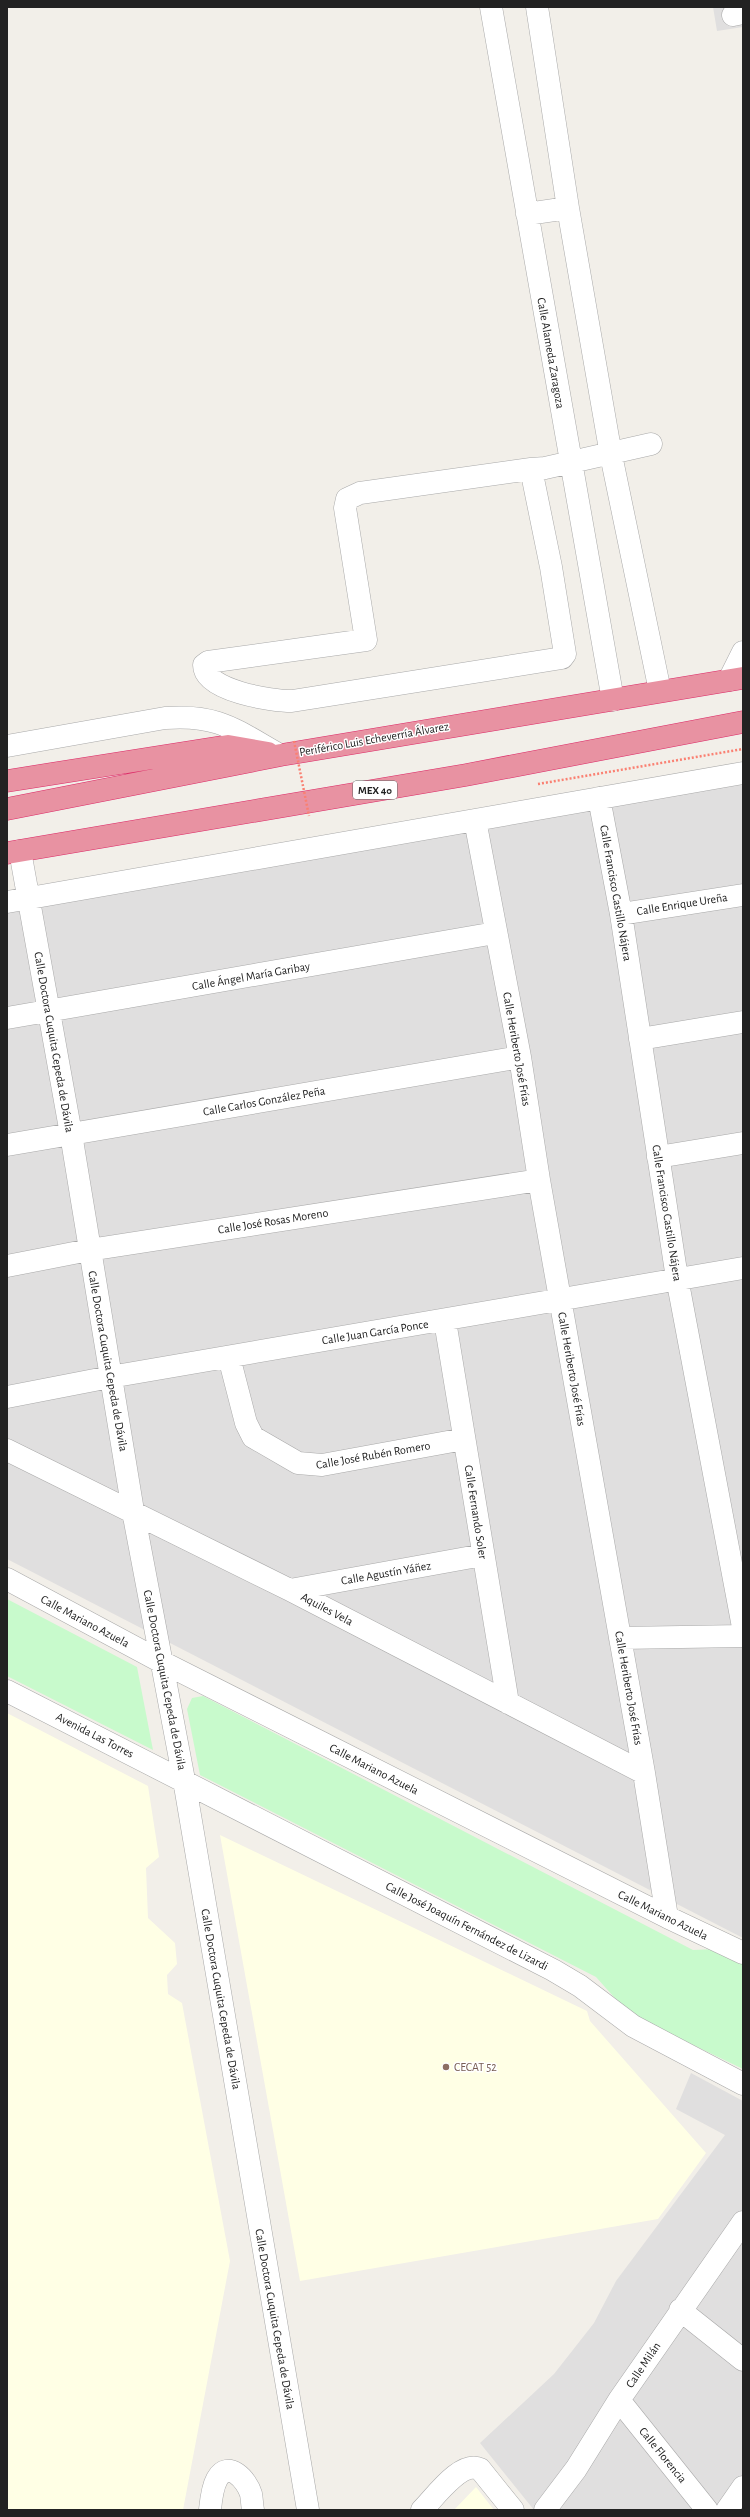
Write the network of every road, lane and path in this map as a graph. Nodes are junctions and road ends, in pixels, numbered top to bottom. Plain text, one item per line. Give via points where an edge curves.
1 (491, 7) edge
2 (537, 7) edge
3 (568, 208) junction
4 (527, 214) junction
5 (651, 444) dead end
6 (610, 455) junction
7 (570, 463) junction
8 (531, 469) junction
9 (743, 652) edge
10 (736, 679) edge
11 (660, 692) junction
12 (613, 700) junction
13 (743, 722) edge
14 (7, 746) edge
15 (287, 748) junction
16 (743, 773) edge
17 (7, 781) edge
18 (599, 798) junction
19 (7, 809) edge
20 (309, 816) dead end
21 (475, 820) junction
22 (13, 852) edge
23 (743, 895) edge
24 (29, 898) junction
25 (7, 902) edge
26 (621, 914) junction
27 (495, 933) junction
28 (47, 1011) junction
29 (7, 1018) edge
30 (743, 1022) edge
31 (640, 1039) junction
32 (520, 1058) junction
33 (71, 1134) junction
34 (743, 1143) edge
35 (7, 1145) edge
36 (658, 1157) junction
37 (539, 1180) junction
38 (89, 1250) junction
39 (7, 1266) edge
40 (743, 1268) edge
41 (678, 1278) junction
42 (560, 1298) junction
43 (445, 1321) junction
44 (229, 1356) junction
45 (110, 1377) junction
46 (7, 1397) edge
47 (464, 1439) junction
48 (7, 1450) edge
49 (133, 1511) junction
50 (483, 1556) junction
51 (7, 1579) edge
52 (290, 1590) junction
53 (743, 1627) edge
54 (743, 1636) edge
55 (620, 1638) junction
56 (160, 1661) junction
57 (7, 1691) edge
58 (508, 1703) junction
59 (644, 1773) junction
60 (184, 1780) junction
61 (667, 1917) junction
62 (743, 1953) edge
63 (743, 2084) edge
64 (743, 2222) edge
65 (680, 2310) junction
66 (743, 2360) edge
67 (619, 2400) junction
68 (743, 2487) edge
69 (210, 2510) edge
70 (253, 2510) edge
71 (308, 2510) edge
72 (422, 2510) edge
73 (513, 2510) edge
74 (545, 2510) edge
75 (707, 2510) edge
76 (727, 2510) edge

1 - 4 street, Calle Alameda Zaragoza
2 - 3 street
3 - 4 street
3 - 6 street
4 - 7 street, Calle Alameda Zaragoza
5 - 6 street via 630,447
6 - 7 street
6 - 11 street
7 - 8 street
7 - 12 street, Calle Alameda Zaragoza
8 - 8 street via 559,612 565,649 562,658 292,702 265,699 216,684 207,676 204,665 208,662 366,640 346,508 347,499 353,494
9 - 10 street
10 - 11 highway, Periférico Luis Echeverría Álvarez
11 - 12 highway, Periférico Luis Echeverría Álvarez
12 - 15 highway, Periférico Luis Echeverría Álvarez
13 - 22 highway, MEX 40 via 466,774
14 - 15 street via 165,718 190,716 212,719
15 - 17 highway via 228,746
15 - 19 highway, Periférico Luis Echeverría Álvarez
15 - 20 path, bridge
16 - 18 street
18 - 21 street
18 - 26 street, Calle Francisco Castillo Nájera
21 - 24 street
21 - 27 street, Calle Heriberto José Frías
22 - 24 street, Calle Doctora Cuquita Cepeda de Dávila
23 - 26 street, Calle Enrique Ureña
24 - 25 street
24 - 28 street, Calle Doctora Cuquita Cepeda de Dávila
26 - 31 street, Calle Francisco Castillo Nájera
27 - 28 street, Calle Ángel María Garibay
27 - 32 street, Calle Heriberto José Frías
28 - 29 street, Calle Ángel María Garibay
28 - 33 street, Calle Doctora Cuquita Cepeda de Dávila
30 - 31 street
31 - 36 street, Calle Francisco Castillo Nájera
32 - 33 street, Calle Carlos González Peña
32 - 37 street, Calle Heriberto José Frías
33 - 35 street, Calle Carlos González Peña
33 - 38 street, Calle Doctora Cuquita Cepeda de Dávila
34 - 36 street
36 - 41 street, Calle Francisco Castillo Nájera
37 - 38 street, Calle José Rosas Moreno
37 - 42 street, Calle Heriberto José Frías
38 - 39 street, Calle José Rosas Moreno
38 - 45 street, Calle Doctora Cuquita Cepeda de Dávila
40 - 41 street, Calle Juan García Ponce
41 - 42 street, Calle Juan García Ponce
41 - 53 street, Calle Francisco Castillo Nájera
42 - 43 street, Calle Juan García Ponce
42 - 55 street, Calle Heriberto José Frías
43 - 44 street, Calle Juan García Ponce
43 - 47 street, Calle Fernando Soler
44 - 45 street, Calle Juan García Ponce
44 - 47 street, Calle José Rubén Romero via 248,1432 260,1443 298,1463 322,1465
45 - 46 street, Calle Juan García Ponce
45 - 49 street, Calle Doctora Cuquita Cepeda de Dávila
47 - 50 street, Calle Fernando Soler
48 - 49 street, Aquiles Vela
49 - 52 street, Aquiles Vela
49 - 56 street, Calle Doctora Cuquita Cepeda de Dávila
50 - 52 street, Calle Agustín Yáñez
50 - 58 street, Calle Fernando Soler
51 - 56 street, Calle Mariano Azuela
52 - 58 street, Aquiles Vela
54 - 55 street
55 - 59 street, Calle Heriberto José Frías
56 - 60 street, Calle Doctora Cuquita Cepeda de Dávila
56 - 61 street, Calle Mariano Azuela
57 - 60 street, Avenida Las Torres
58 - 59 street, Aquiles Vela
59 - 61 street, Calle Heriberto José Frías
60 - 63 street, Calle José Joaquín Fernández de Lizardi via 553,1970 580,1986 633,2026
60 - 71 street, Calle Doctora Cuquita Cepeda de Dávila
61 - 62 street, Calle Mariano Azuela
64 - 65 street, Calle Milán
65 - 66 street
65 - 67 street, Calle Milán
67 - 74 street, Calle Milán via 576,2469
67 - 75 street, Calle Florencia
68 - 76 street
69 - 70 street via 217,2479 230,2470 238,2473 245,2481 251,2494
72 - 73 street via 461,2470 475,2467 480,2469

